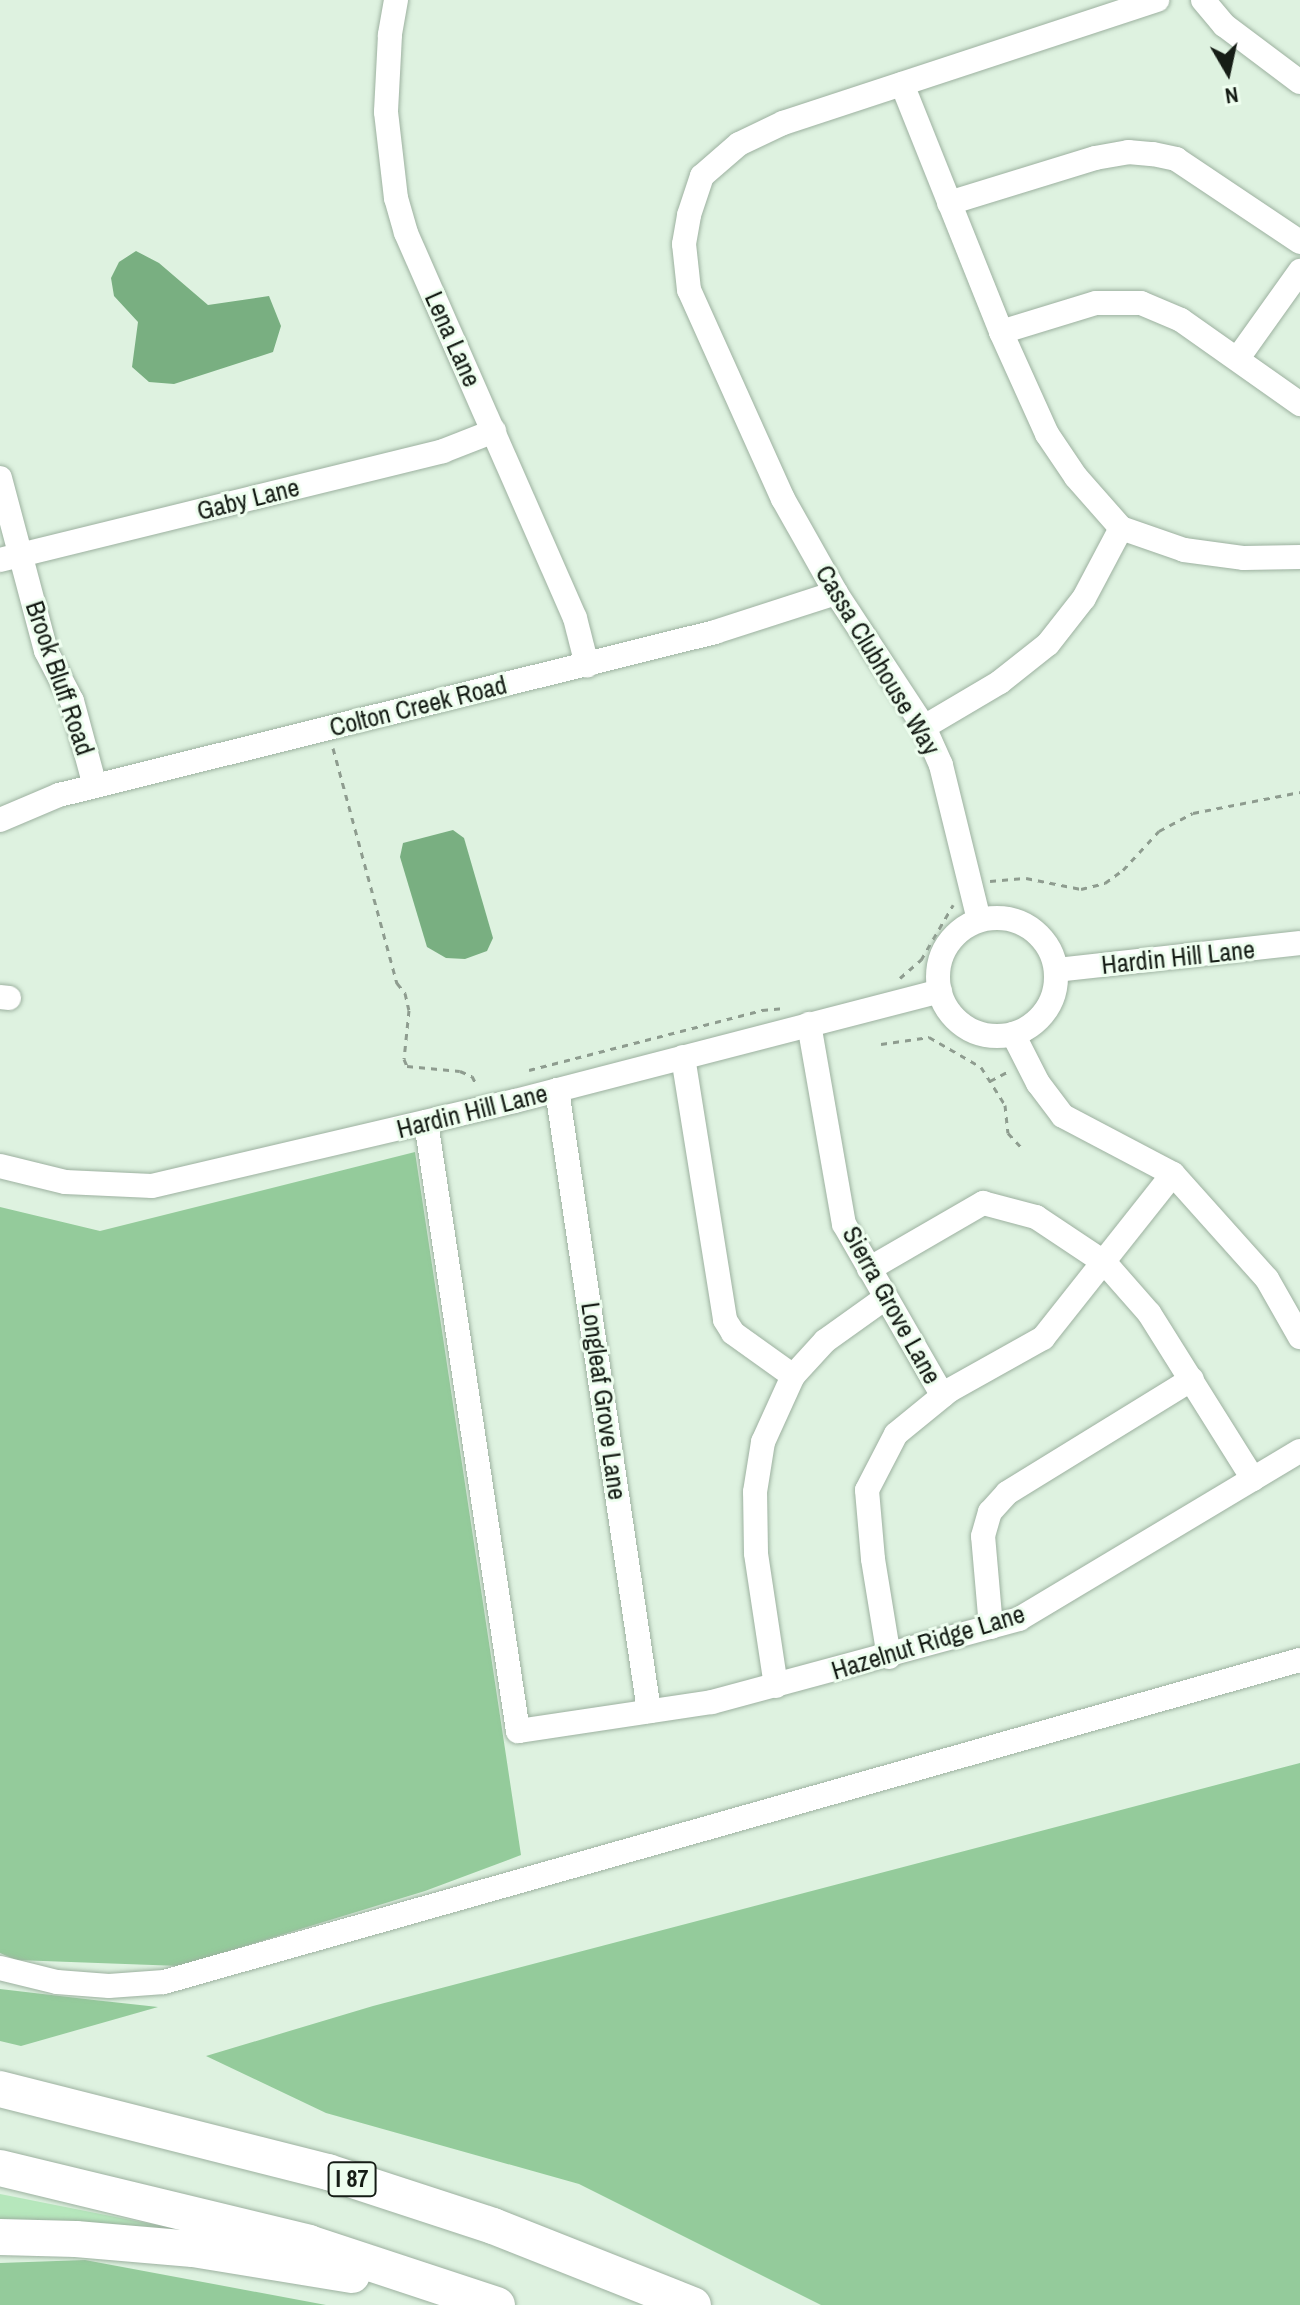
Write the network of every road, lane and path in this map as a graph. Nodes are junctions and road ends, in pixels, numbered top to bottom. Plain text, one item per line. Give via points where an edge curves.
1 (396, 0) edge
2 (1157, 0) edge
3 (1203, 0) edge
4 (1297, 74) edge
5 (902, 84) junction
6 (949, 203) junction
7 (1300, 242) edge
8 (1300, 271) edge
9 (1001, 332) junction
10 (1238, 358) junction
11 (1300, 404) edge
12 (494, 431) junction
13 (0, 478) edge
14 (1121, 528) junction
15 (1300, 557) edge
16 (10, 558) edge
17 (836, 593) junction
18 (587, 665) junction
19 (924, 727) junction
20 (332, 744) dead end
21 (95, 786) junction
22 (1300, 792) edge
23 (0, 820) edge
24 (986, 882) dead end
25 (954, 900) dead end
26 (979, 920) junction
27 (1300, 943) edge
28 (1056, 970) junction
29 (891, 980) dead end
30 (940, 991) junction
31 (801, 1016) junction
32 (1013, 1034) junction
33 (881, 1044) dead end
34 (683, 1057) junction
35 (529, 1070) dead end
36 (1007, 1072) dead end
37 (990, 1081) junction
38 (477, 1086) dead end
39 (557, 1090) junction
40 (426, 1122) junction
41 (1020, 1146) dead end
42 (0, 1166) edge
43 (1173, 1174) junction
44 (1105, 1263) junction
45 (869, 1269) junction
46 (885, 1298) junction
47 (1300, 1337) edge
48 (793, 1376) junction
49 (1192, 1379) junction
50 (943, 1396) junction
51 (1300, 1451) edge
52 (1253, 1479) junction
53 (991, 1627) junction
54 (889, 1657) junction
55 (1300, 1660) edge
56 (776, 1686) junction
57 (649, 1711) junction
58 (0, 1968) edge
59 (3, 2088) edge
60 (0, 2168) edge
61 (0, 2237) edge
62 (483, 2300) edge
63 (693, 2305) edge

1 - 12 street, Lena Lane via 386,112 396,198 406,233
2 - 5 street, Cassa Clubhouse Way
3 - 4 street via 1224,25
5 - 6 street
5 - 17 street, Cassa Clubhouse Way via 783,123 739,144 702,176 684,244 689,290 783,499
6 - 7 street via 1095,158 1153,154 1176,159
6 - 9 street
8 - 10 street
9 - 10 street via 1096,303 1141,303 1181,320
9 - 14 street via 1047,434
10 - 11 street
12 - 16 street, Gaby Lane via 443,451
12 - 18 street, Lena Lane via 575,618
13 - 16 street, Brook Bluff Road
14 - 15 street via 1184,550 1244,558
14 - 19 street via 1084,598 1048,644 1000,682
16 - 21 street, Brook Bluff Road via 72,701
17 - 18 street, Colton Creek Road via 785,612
17 - 19 street, Cassa Clubhouse Way
18 - 21 street, Colton Creek Road
19 - 26 street, Cassa Clubhouse Way via 941,765
20 - 38 path via 397,983 409,1010 404,1059 407,1066 460,1071 472,1076
21 - 23 street, Colton Creek Road
22 - 24 path via 1193,813 1159,831 1105,883 1081,889 1017,878
25 - 29 path via 921,960 903,977
26 - 28 street via 996,918 1029,927 1043,938
26 - 30 street via 963,928 946,948 938,973
27 - 28 street, Hardin Hill Lane
28 - 32 street via 1051,1003 1028,1027
30 - 31 street, Hardin Hill Lane
30 - 32 street via 959,1023 994,1036
31 - 34 street, Hardin Hill Lane
31 - 35 path via 762,1010
31 - 45 street, Sierra Grove Lane via 844,1224
32 - 43 street via 1038,1083 1063,1116
33 - 37 path via 929,1037 981,1067
34 - 39 street, Hardin Hill Lane
34 - 48 street via 725,1320 733,1333
36 - 37 path
37 - 41 path via 1005,1105 1008,1133
39 - 40 street, Hardin Hill Lane
39 - 57 street, Longleaf Grove Lane
40 - 42 street, Hardin Hill Lane via 152,1186 65,1182
40 - 57 street, Hazelnut Ridge Lane via 518,1731
43 - 44 street
43 - 47 street via 1267,1279
44 - 45 street via 1036,1217 983,1203
44 - 49 street via 1149,1313
44 - 50 street via 1043,1338
45 - 46 street, Sierra Grove Lane
46 - 48 street via 825,1341
46 - 50 street, Sierra Grove Lane
48 - 56 street via 763,1442 755,1492 756,1553
49 - 52 street
49 - 53 street via 1007,1493 990,1512 983,1536
50 - 54 street via 896,1434 867,1490
51 - 52 street, Hazelnut Ridge Lane
52 - 53 street, Hazelnut Ridge Lane via 1019,1619
53 - 54 street, Hazelnut Ridge Lane
54 - 56 street, Hazelnut Ridge Lane
55 - 58 street via 164,1982 57,1982
56 - 57 street, Hazelnut Ridge Lane
59 - 63 highway, I 87 via 328,2172 493,2226
60 - 62 highway via 309,2243
61 - 62 highway via 193,2249

